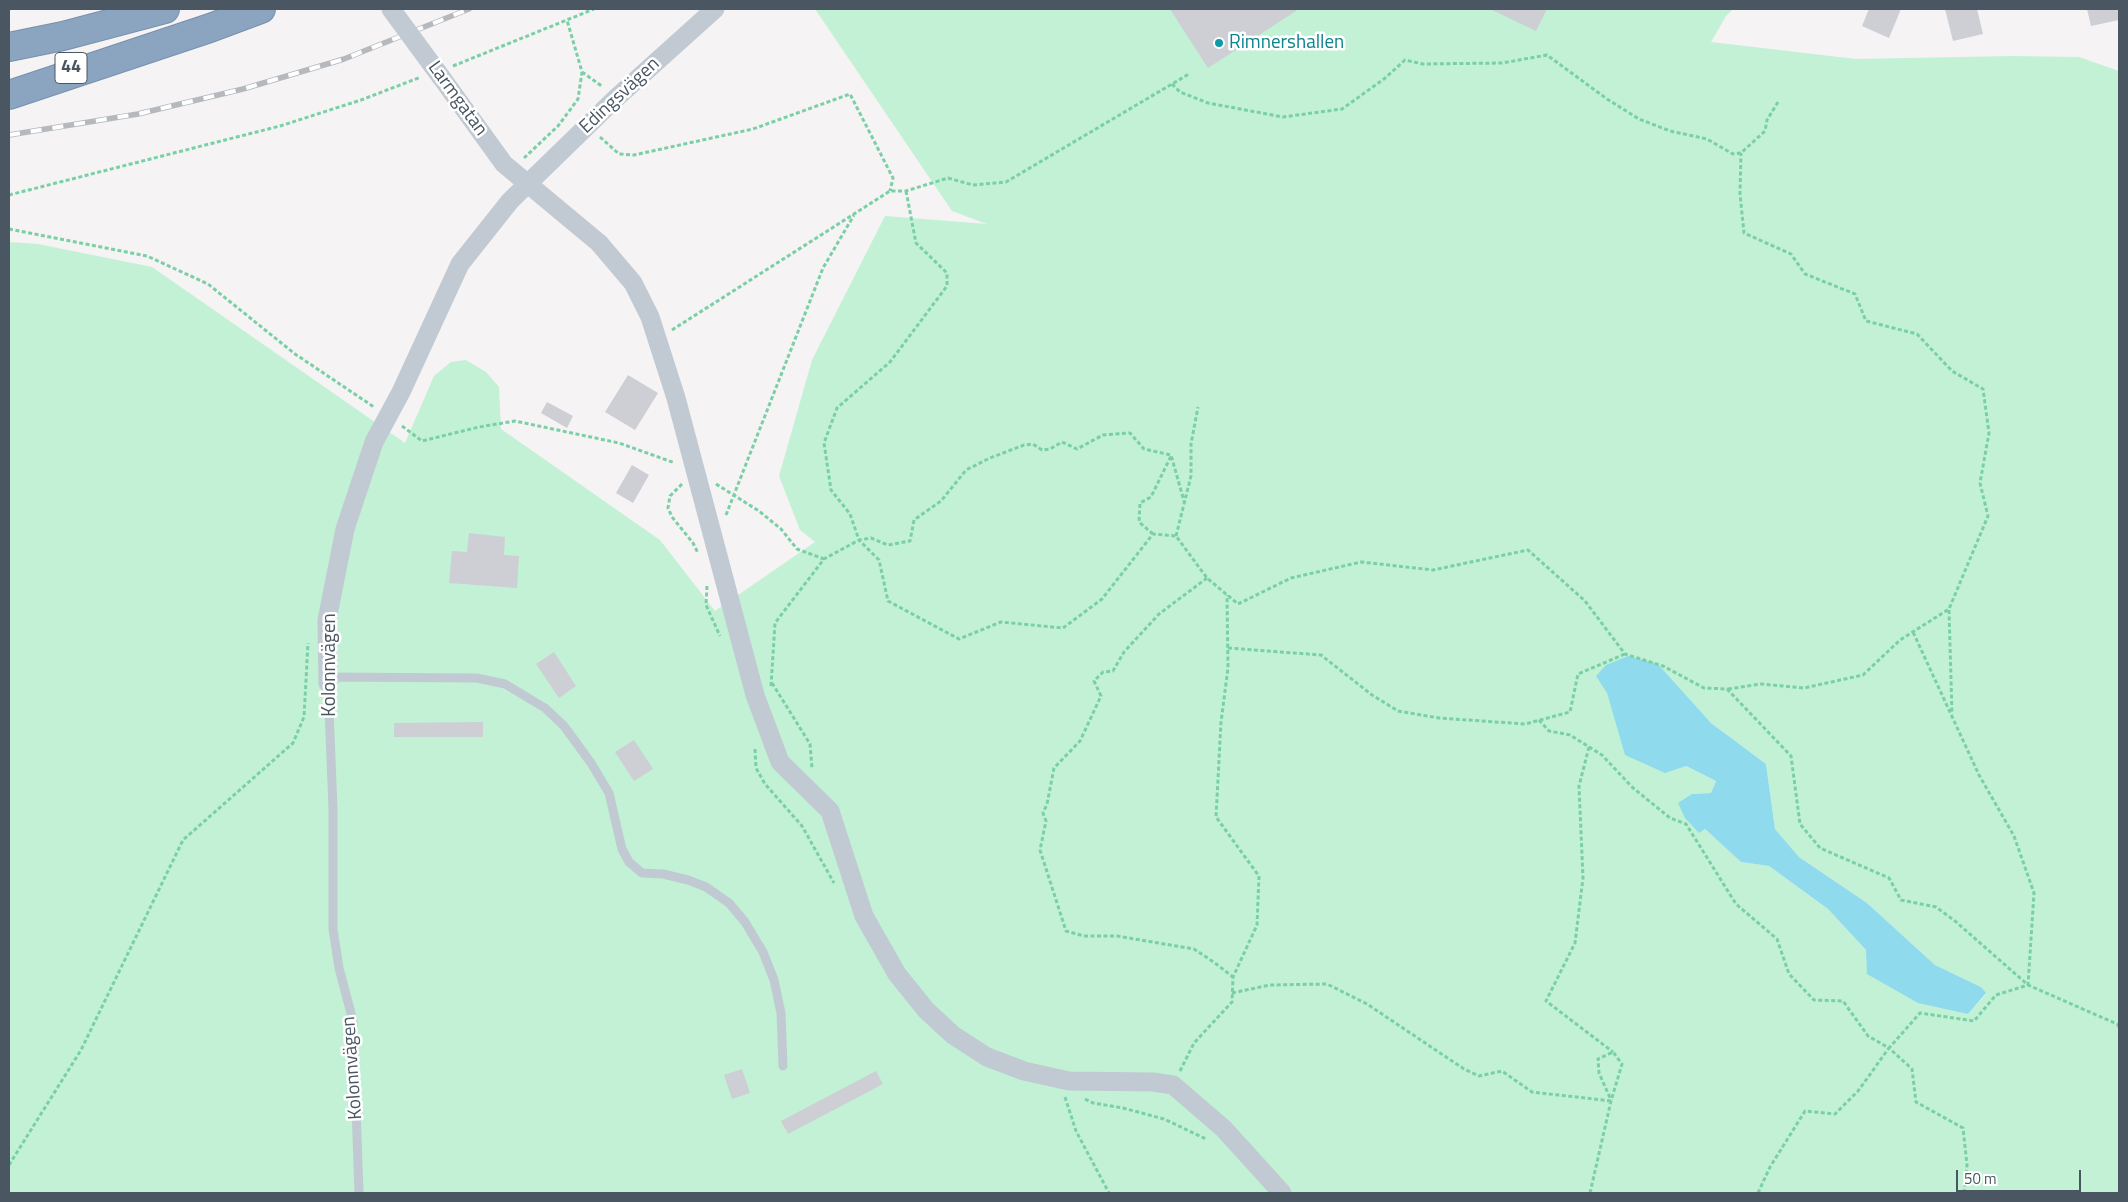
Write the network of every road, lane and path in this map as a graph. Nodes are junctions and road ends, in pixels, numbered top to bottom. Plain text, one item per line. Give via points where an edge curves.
1 (165, 9) edge
2 (261, 9) edge
3 (391, 9) edge
4 (594, 9) edge
5 (715, 9) edge
6 (567, 20) junction
7 (9, 47) edge
8 (133, 52) junction
9 (582, 72) junction
10 (440, 73) junction
11 (1189, 74) dead end
12 (9, 81) edge
13 (1172, 84) junction
14 (9, 95) edge
15 (615, 99) junction
16 (1778, 102) dead end
17 (589, 124) junction
18 (1741, 153) junction
19 (524, 158) dead end
20 (527, 185) junction
21 (890, 191) junction
22 (906, 191) junction
23 (9, 195) edge
24 (854, 214) junction
25 (9, 229) edge
26 (657, 340) junction
27 (1198, 407) dead end
28 (387, 416) junction
29 (1171, 455) junction
30 (694, 470) junction
31 (733, 494) junction
32 (1184, 501) junction
33 (1152, 534) junction
34 (1176, 536) junction
35 (859, 540) junction
36 (716, 543) junction
37 (824, 559) junction
38 (1207, 578) junction
39 (1228, 595) junction
40 (1949, 609) junction
41 (1912, 632) junction
42 (308, 641) dead end
43 (1228, 648) junction
44 (1625, 654) junction
45 (329, 680) junction
46 (772, 682) junction
47 (1727, 689) junction
48 (771, 691) dead end
49 (1952, 716) junction
50 (1538, 720) junction
51 (1589, 747) junction
52 (814, 794) junction
53 (1233, 977) junction
54 (2028, 986) junction
55 (1232, 993) junction
56 (2119, 1027) edge
57 (1889, 1048) junction
58 (1613, 1052) junction
59 (783, 1066) dead end
60 (1173, 1085) junction
61 (1078, 1096) dead end
62 (1611, 1101) junction
63 (1212, 1142) dead end
64 (9, 1166) edge
65 (359, 1193) edge
66 (1282, 1193) edge
67 (1590, 1193) edge
68 (1758, 1193) edge
69 (1964, 1193) edge

1 - 7 highway, 44
2 - 8 highway, 44
3 - 10 street, Larmgatan, bridge
4 - 6 path
5 - 15 street, Edingsvägen
6 - 9 path
6 - 10 path
8 - 12 highway, 44
8 - 14 highway
9 - 15 path via 597,80
9 - 19 path via 578,99 569,114
10 - 20 street, Larmgatan via 504,164
10 - 23 path via 280,126
11 - 13 path
13 - 18 path via 1180,92 1208,103 1283,117 1342,109 1405,60 1423,64 1502,63 1547,55 1639,119 1670,131 1707,139 1733,154
13 - 22 path via 1006,182 973,185 948,178
15 - 17 street, Edingsvägen
16 - 18 path via 1767,120 1766,131
17 - 20 street, Edingsvägen
17 - 21 path via 619,154 634,155 753,129 850,94 893,178
18 - 40 path via 1740,194 1744,233 1791,254 1805,274 1855,294 1866,321 1918,334 1952,371 1984,389 1989,433 1980,483 1988,516
20 - 26 street, Larmgatan via 599,244 633,283
20 - 28 street, Kolonnvägen via 460,264
21 - 22 path
21 - 24 path
22 - 35 path via 916,243 947,274 947,286 890,362 837,408 824,443 831,490 850,514
24 - 26 path
24 - 31 path via 823,268
25 - 28 path via 148,256 208,284 295,354
26 - 30 street, Larmgatan
27 - 32 path via 1191,444 1191,476
28 - 30 path via 422,441 515,421 619,443
28 - 45 street, Kolonnvägen via 374,442 346,529 327,620
29 - 32 path
29 - 33 path via 1152,497 1140,503 1139,522
29 - 35 path via 1144,449 1130,433 1103,435 1078,449 1062,442 1042,450 1034,444 1024,445 966,470 941,501 914,520 910,541 888,545 871,538
30 - 31 path
30 - 36 street, Larmgatan
31 - 36 path
31 - 37 path via 781,529 796,549
32 - 34 path
33 - 34 path
33 - 35 path via 1102,599 1063,628 1001,622 959,640 888,601 879,560
34 - 38 path
35 - 37 path
36 - 52 street, Larmgatan via 755,695 780,762
37 - 46 path via 775,623
38 - 39 path
38 - 53 path via 1159,614 1124,652 1113,671 1103,672 1094,681 1101,696 1080,741 1054,768 1043,812 1046,820 1040,850 1066,931 1194,949
39 - 43 path
39 - 44 path via 1238,604 1291,578 1361,562 1433,570 1528,550 1585,601
40 - 41 path
40 - 49 path
41 - 47 path via 1863,675 1804,688 1761,684
41 - 49 path
42 - 64 path via 304,717 293,744 184,840 81,1050
43 - 50 path via 1321,655 1398,711 1439,718 1525,724
43 - 53 path via 1216,817 1259,876 1257,925
44 - 47 path via 1663,666 1704,688
44 - 50 path via 1578,674 1570,712
45 - 59 lane via 477,678 504,684 545,708 564,726 609,793 622,848 629,862 642,872 663,874 706,887 729,903 745,922 763,952 774,980 781,1013
45 - 65 lane, Kolonnvägen via 333,929 353,1021
46 - 48 path
46 - 52 path via 810,744
47 - 54 path via 1791,756 1800,824 1820,848 1889,878 1901,900 1936,907
49 - 54 path via 1979,775 2014,836 2034,893
50 - 51 path via 1549,731 1570,735
51 - 57 path via 1602,755 1632,787 1670,818 1686,824 1736,904 1777,939 1789,974 1814,1000 1844,1001 1868,1036
51 - 58 path via 1578,786 1583,878 1575,943 1546,1001
52 - 60 street, Larmgatan via 830,811 864,916 897,974 926,1010 953,1035 986,1056 1024,1071 1069,1081
53 - 55 path
54 - 56 path
54 - 57 path via 1996,995 1974,1021 1920,1013
55 - 60 path via 1232,1002 1194,1043
55 - 62 path via 1270,985 1327,984 1367,1004 1479,1076 1502,1071 1532,1092
57 - 68 path via 1858,1091 1835,1114 1805,1111 1770,1166
57 - 69 path via 1912,1069 1916,1102 1963,1128 1967,1165
58 - 62 path via 1622,1064
58 - 62 path via 1598,1059 1599,1073
60 - 66 street via 1224,1129
61 - 63 path via 1093,1103 1164,1119
62 - 67 path

